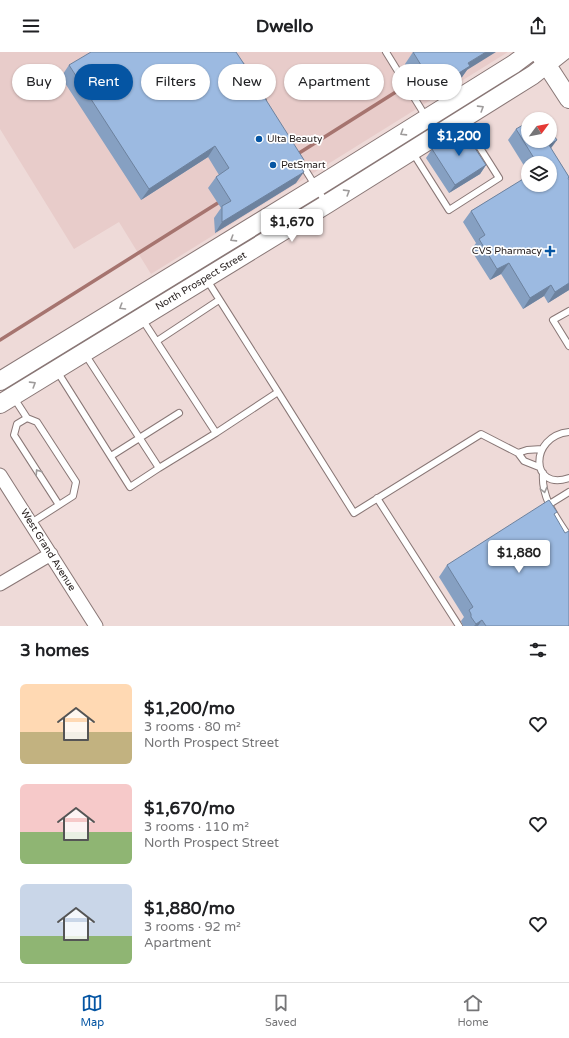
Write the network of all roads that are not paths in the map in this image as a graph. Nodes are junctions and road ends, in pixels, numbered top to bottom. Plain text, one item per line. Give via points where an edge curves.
1 (386, 52) edge
2 (530, 52) edge
3 (563, 52) edge
4 (543, 58) edge
5 (237, 59) edge
6 (569, 59) edge
7 (569, 99) edge
8 (266, 106) edge
9 (427, 118) junction
10 (462, 120) junction
11 (412, 151) junction
12 (295, 153) edge
13 (317, 187) junction
14 (327, 204) junction
15 (206, 278) junction
16 (219, 300) junction
17 (569, 311) edge
18 (142, 318) junction
19 (156, 340) junction
20 (569, 346) edge
21 (84, 353) junction
22 (56, 370) junction
23 (0, 381) edge
24 (278, 392) junction
25 (7, 400) edge
26 (179, 413) dead end
27 (27, 418) junction
28 (569, 432) edge
29 (216, 433) junction
30 (139, 438) junction
31 (542, 449) junction
32 (518, 453) junction
33 (111, 456) junction
34 (539, 467) junction
35 (159, 468) junction
36 (543, 473) junction
37 (0, 474) edge
38 (569, 478) edge
39 (569, 492) edge
40 (377, 498) junction
41 (59, 505) junction
42 (548, 505) junction
43 (31, 523) junction
44 (569, 537) edge
45 (51, 554) junction
46 (0, 584) edge
47 (96, 626) edge
48 (458, 626) edge

1 - 9 lane
2 - 9 main road, North Prospect Street
3 - 4 main road, North Prospect Street
3 - 6 main road
4 - 7 main road
10 -> 4 main road, North Prospect Street via 533,75
5 - 8 lane
9 -> 13 main road, North Prospect Street
10 - 11 main road, North Prospect Street
10 - 11 lane via 499,178 449,210
14 -> 11 main road, North Prospect Street
12 - 13 lane
13 - 14 lane
13 -> 23 main road, North Prospect Street
14 - 15 main road, North Prospect Street
15 - 16 lane
15 - 18 main road, North Prospect Street
16 - 19 lane
16 - 24 lane
17 - 20 lane via 553,320
18 - 19 lane
18 - 21 main road, North Prospect Street
19 - 29 lane
21 - 22 main road, North Prospect Street
21 - 30 lane
25 -> 22 main road, North Prospect Street
22 - 33 lane
24 - 29 lane
24 - 40 lane via 354,512
25 - 27 lane
26 - 30 lane
41 -> 27 lane via 14,435 17,424
27 - 41 lane via 37,422 76,482 73,496
28 - 31 lane via 557,435
29 - 35 lane
30 - 33 lane
30 - 35 lane
31 - 32 lane
31 - 34 lane via 538,457
32 - 34 lane via 524,461
32 - 40 lane via 481,434
33 - 35 lane via 130,487
34 - 36 lane
36 - 38 lane via 551,479
36 -> 42 lane via 542,484
37 - 43 street, West Grand Avenue
39 - 42 lane
40 - 48 lane
41 - 43 lane
42 - 44 lane
43 - 45 street, West Grand Avenue
45 - 46 street
45 - 47 street, West Grand Avenue

